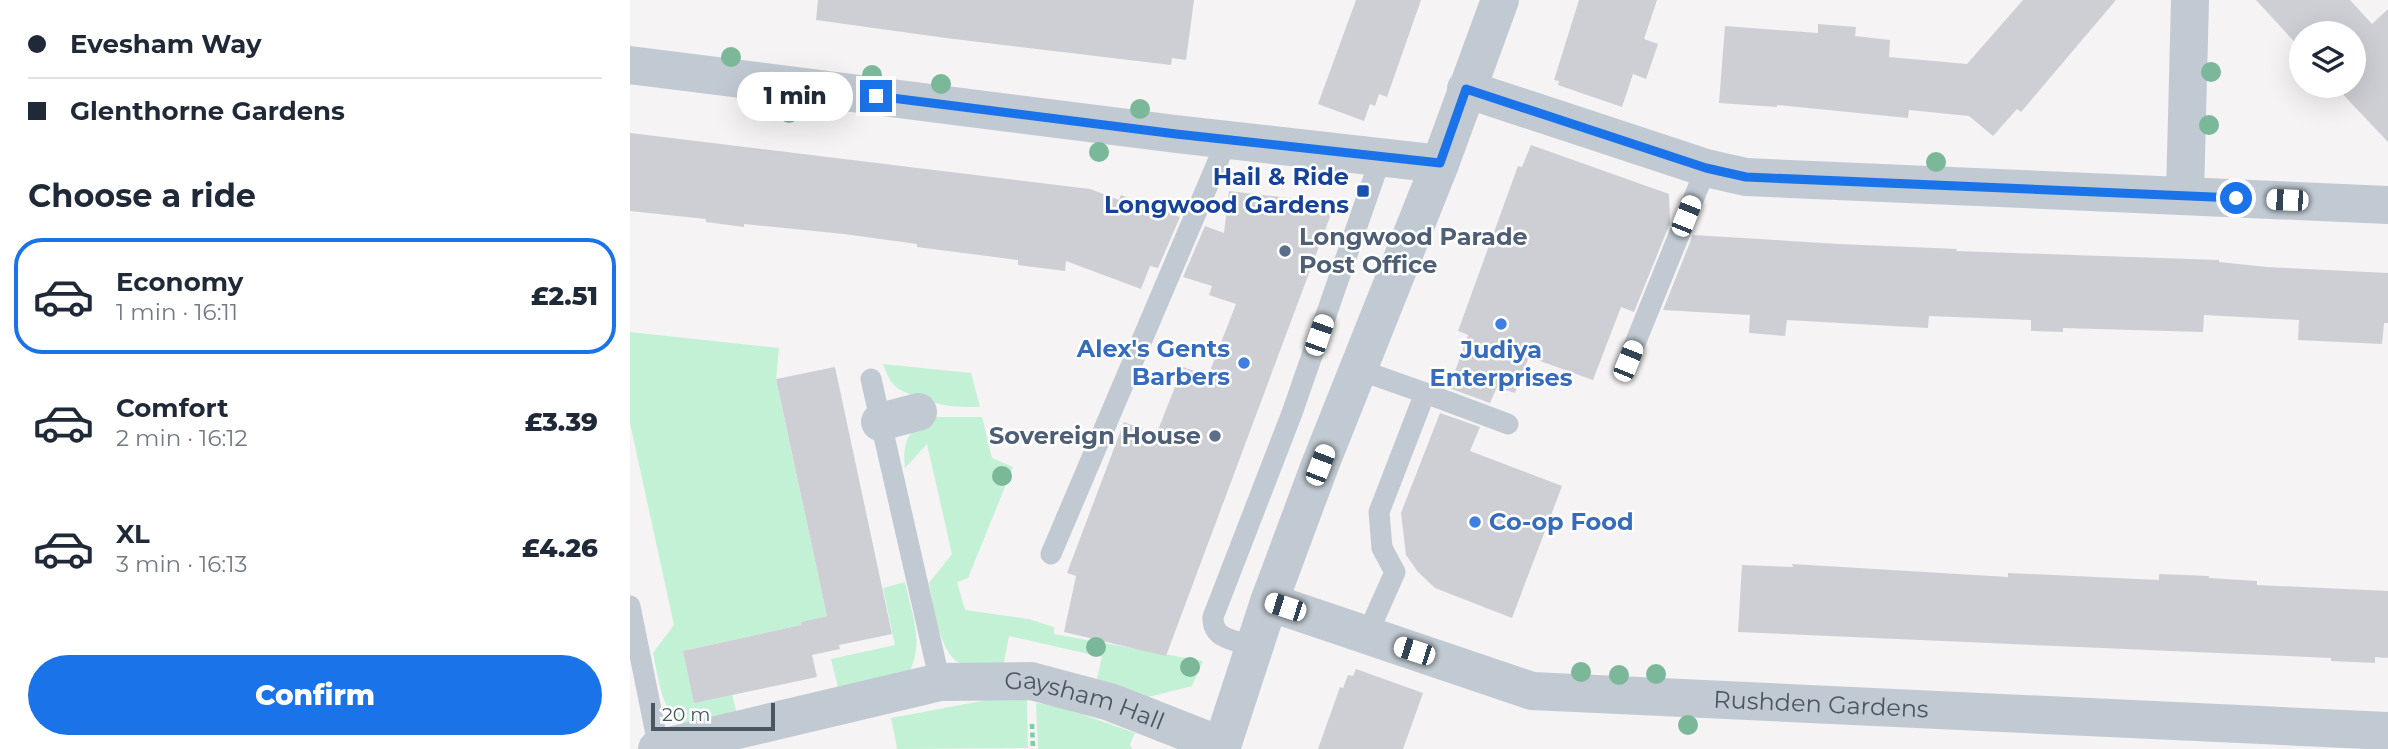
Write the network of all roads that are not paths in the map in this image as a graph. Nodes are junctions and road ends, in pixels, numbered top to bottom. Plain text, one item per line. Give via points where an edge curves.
1 (1500, 0) edge
2 (2190, 0) edge
3 (630, 65) edge
4 (1466, 89) junction
5 (1227, 140) junction
6 (1381, 156) junction
7 (1440, 163) junction
8 (1706, 168) junction
9 (2185, 195) junction
10 (2388, 205) edge
11 (1628, 361) dead end
12 (1357, 369) junction
13 (871, 379) dead end
14 (1424, 393) junction
15 (918, 412) dead end
16 (880, 422) junction
17 (1508, 424) dead end
18 (1051, 554) dead end
19 (1269, 602) junction
20 (630, 607) edge
21 (1367, 635) junction
22 (1255, 646) junction
23 (940, 682) junction
24 (2388, 731) edge
25 (1221, 748) edge
26 (658, 749) edge

1 - 4 street
2 - 9 street
3 - 5 street
4 - 7 street
4 - 8 street
5 - 6 street
5 - 18 lane
6 - 7 street
6 - 22 lane via 1292,413 1213,617 1219,635
7 - 12 street
8 - 9 street via 1746,177
8 - 11 lane
9 - 10 street
12 - 14 lane
12 - 19 street
13 - 16 lane
14 - 17 lane
14 - 21 lane via 1379,512 1382,548 1395,572
15 - 16 street
16 - 23 lane
19 - 21 street, Rushden Gardens
19 - 22 street
20 - 26 lane, Gaysham Hall
21 - 24 street, Rushden Gardens via 1532,691
22 - 25 street
23 - 25 street, Gaysham Hall via 1031,681 1110,702
23 - 26 street, Gaysham Hall

